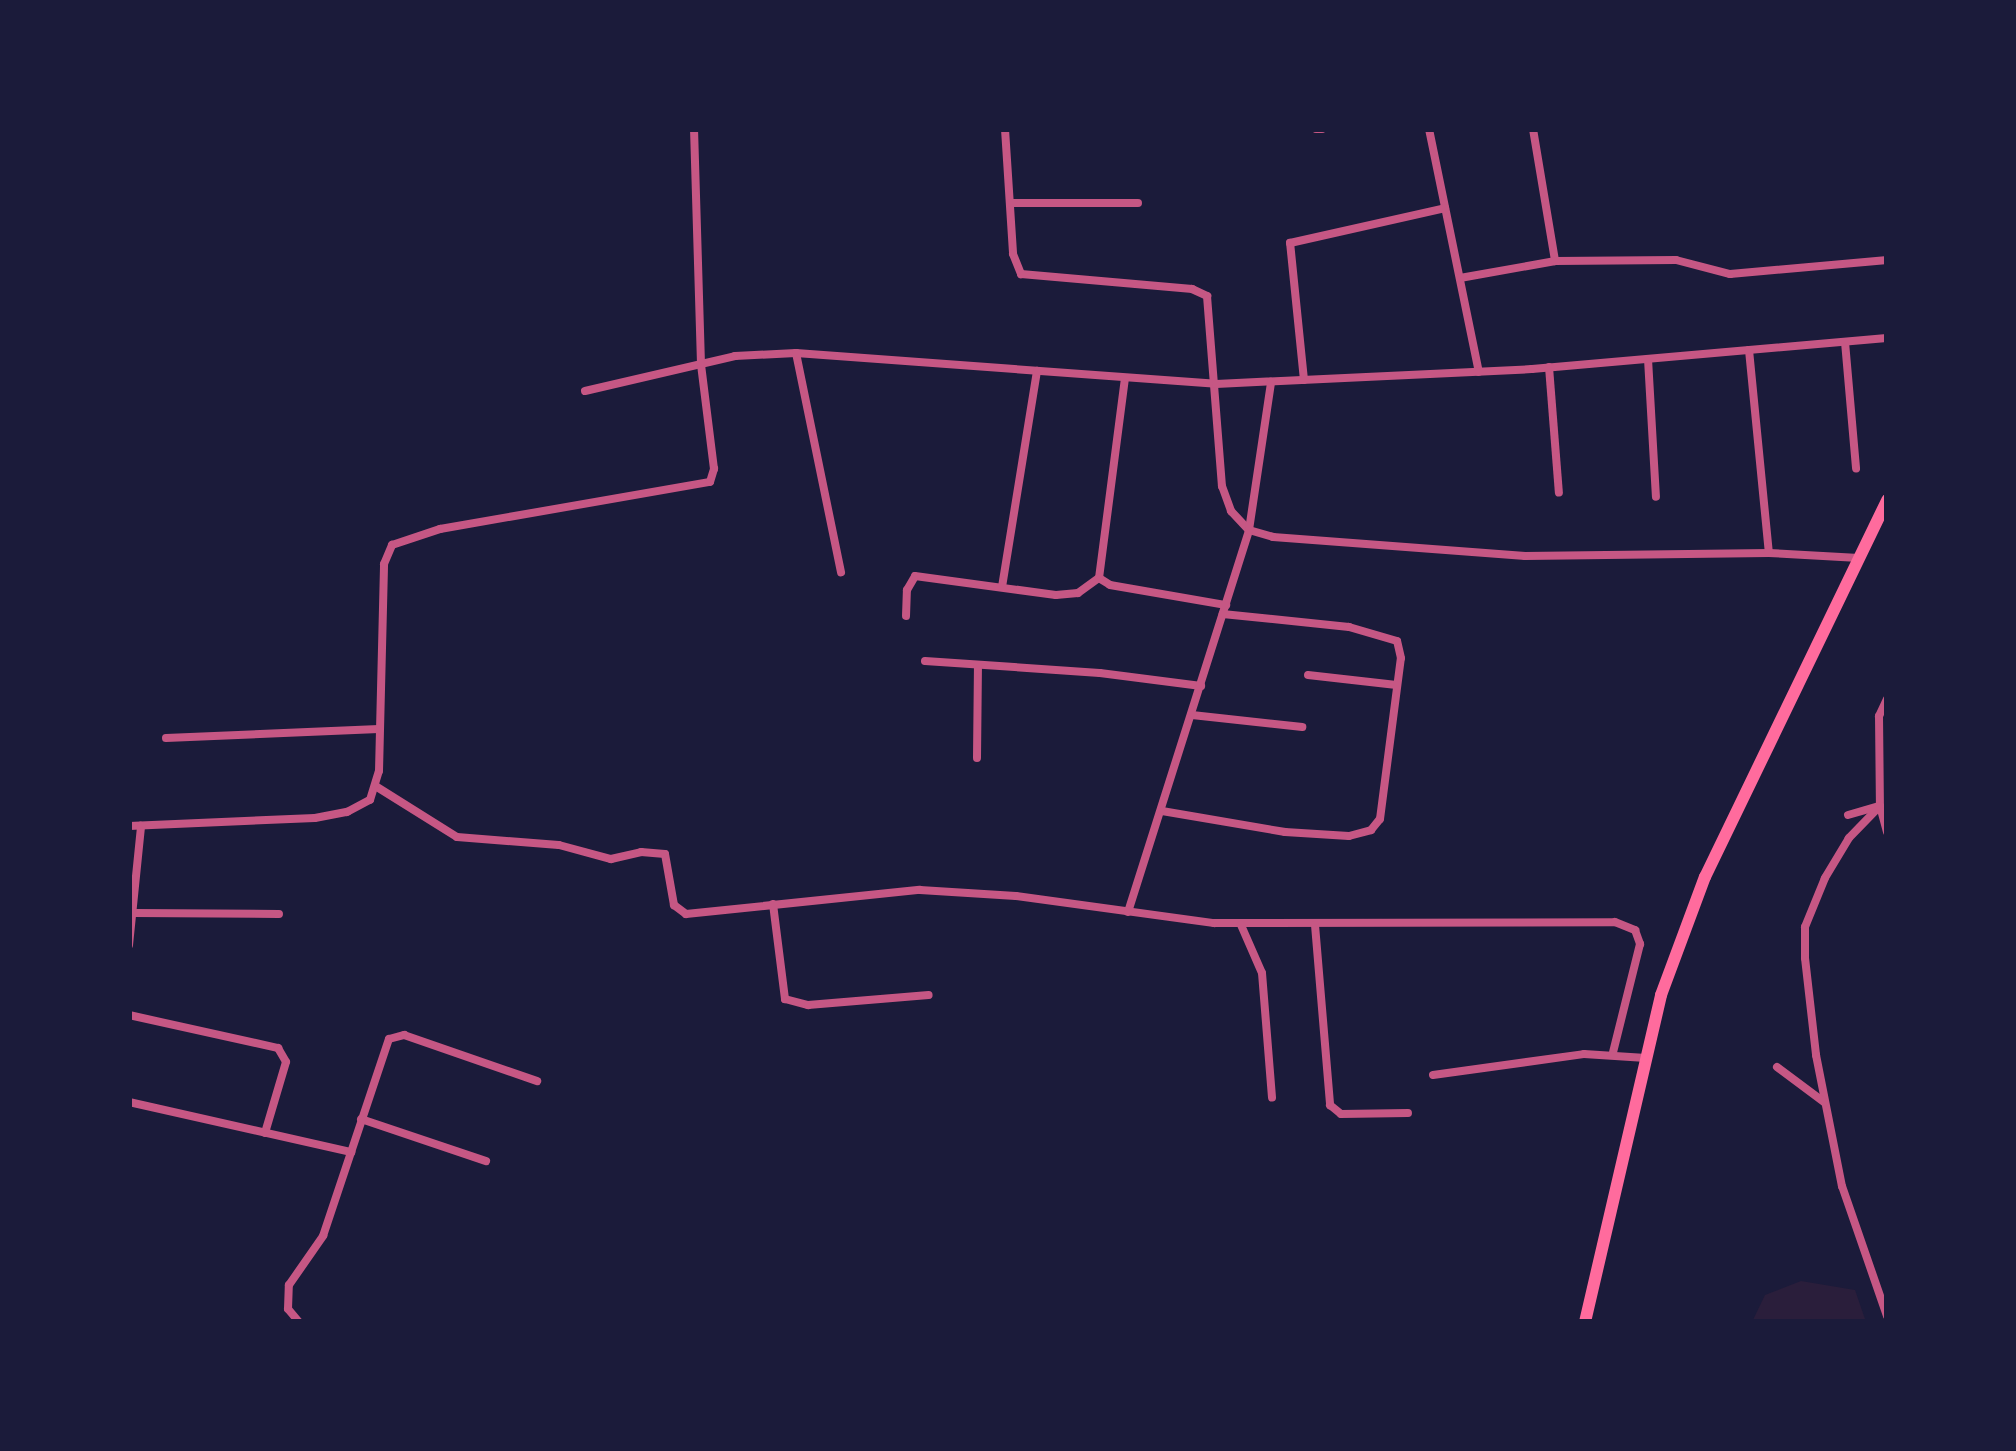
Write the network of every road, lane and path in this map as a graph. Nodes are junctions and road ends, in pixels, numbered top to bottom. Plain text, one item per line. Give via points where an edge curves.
1 (694, 129) edge
2 (1005, 129) edge
3 (1429, 129) edge
4 (1533, 129) edge
5 (1010, 203) junction
6 (1138, 203) dead end
7 (1445, 208) junction
8 (1887, 260) edge
9 (1556, 261) junction
10 (1460, 278) junction
11 (1887, 338) edge
12 (1845, 342) junction
13 (1749, 350) junction
14 (796, 353) junction
15 (1648, 359) junction
16 (701, 364) junction
17 (1549, 368) junction
18 (1037, 371) junction
19 (1479, 372) junction
20 (1125, 377) junction
21 (1304, 380) junction
22 (1271, 382) junction
23 (1216, 384) junction
24 (586, 391) dead end
25 (1856, 469) dead end
26 (1558, 493) dead end
27 (1656, 497) dead end
28 (1887, 500) edge
29 (1249, 530) junction
30 (1769, 553) junction
31 (1859, 558) junction
32 (841, 572) dead end
33 (1099, 578) junction
34 (1003, 587) junction
35 (1224, 610) junction
36 (906, 616) dead end
37 (925, 661) dead end
38 (978, 665) junction
39 (1308, 675) dead end
40 (1396, 685) junction
41 (1201, 686) junction
42 (1887, 699) edge
43 (1192, 715) junction
44 (1302, 727) dead end
45 (379, 729) junction
46 (166, 738) dead end
47 (977, 758) dead end
48 (376, 787) junction
49 (1880, 806) junction
50 (1162, 811) junction
51 (1848, 815) dead end
52 (129, 826) edge
53 (140, 826) junction
54 (1887, 832) edge
55 (773, 904) junction
56 (1127, 912) junction
57 (134, 913) junction
58 (279, 914) dead end
59 (1241, 924) junction
60 (1316, 925) junction
61 (129, 945) edge
62 (929, 995) dead end
63 (129, 1015) edge
64 (1613, 1052) junction
65 (1646, 1058) junction
66 (1777, 1067) dead end
67 (1433, 1075) dead end
68 (537, 1081) dead end
69 (1272, 1098) dead end
70 (129, 1102) edge
71 (1825, 1103) junction
72 (1408, 1113) dead end
73 (361, 1119) junction
74 (265, 1133) junction
75 (351, 1152) junction
76 (487, 1161) dead end
77 (1887, 1316) edge
78 (299, 1322) edge
79 (1585, 1322) edge

1 - 16 street
2 - 5 street
3 - 7 street
4 - 9 street
5 - 6 street
5 - 23 street via 1021,274 1207,296
7 - 10 street
7 - 21 street via 1290,243
8 - 9 street via 1730,274 1676,260
9 - 10 street
10 - 19 street
11 - 12 street
12 - 13 street
12 - 25 street
13 - 15 street
13 - 30 street
14 - 16 street
14 - 18 street
14 - 32 street
15 - 17 street
15 - 27 street
16 - 24 street
16 - 45 street via 710,482 440,529 392,545 380,616
17 - 19 street
17 - 26 street
18 - 20 street
18 - 34 street
19 - 21 street
20 - 23 street
20 - 33 street
21 - 22 street
22 - 23 street
22 - 29 street
23 - 29 street via 1222,486
28 - 31 main road
29 - 30 street via 1525,556
29 - 35 street
30 - 31 street
31 - 65 main road via 1705,877
33 - 34 street via 1070,595
33 - 35 street
34 - 36 street via 915,576
35 - 40 street via 1389,637 1402,652
35 - 41 street
37 - 38 street
38 - 41 street
38 - 47 street
39 - 40 street
40 - 50 street via 1382,805 1370,830 1285,832
41 - 43 street
42 - 49 street via 1879,716
43 - 44 street
43 - 50 street
45 - 46 street
45 - 48 street
48 - 53 street via 361,808 315,818
48 - 55 street via 457,837 559,844 611,860 665,854 674,905 686,914
49 - 51 street
49 - 54 street
49 - 71 street via 1837,858 1805,927
50 - 56 street
52 - 53 street
53 - 57 street
55 - 56 street via 920,890
55 - 62 street via 785,998 808,1005
56 - 59 street
57 - 58 street
57 - 61 street
59 - 60 street
59 - 69 street via 1262,973
60 - 64 street via 1628,926 1640,944
60 - 72 street via 1330,1105 1341,1114
63 - 74 street via 278,1048 286,1062
64 - 65 street
64 - 67 street
65 - 79 main road
66 - 71 street
68 - 73 street via 394,1036
70 - 74 street
71 - 77 street via 1842,1186
73 - 75 street
73 - 76 street
74 - 75 street
75 - 78 street via 323,1236 290,1285 288,1309

